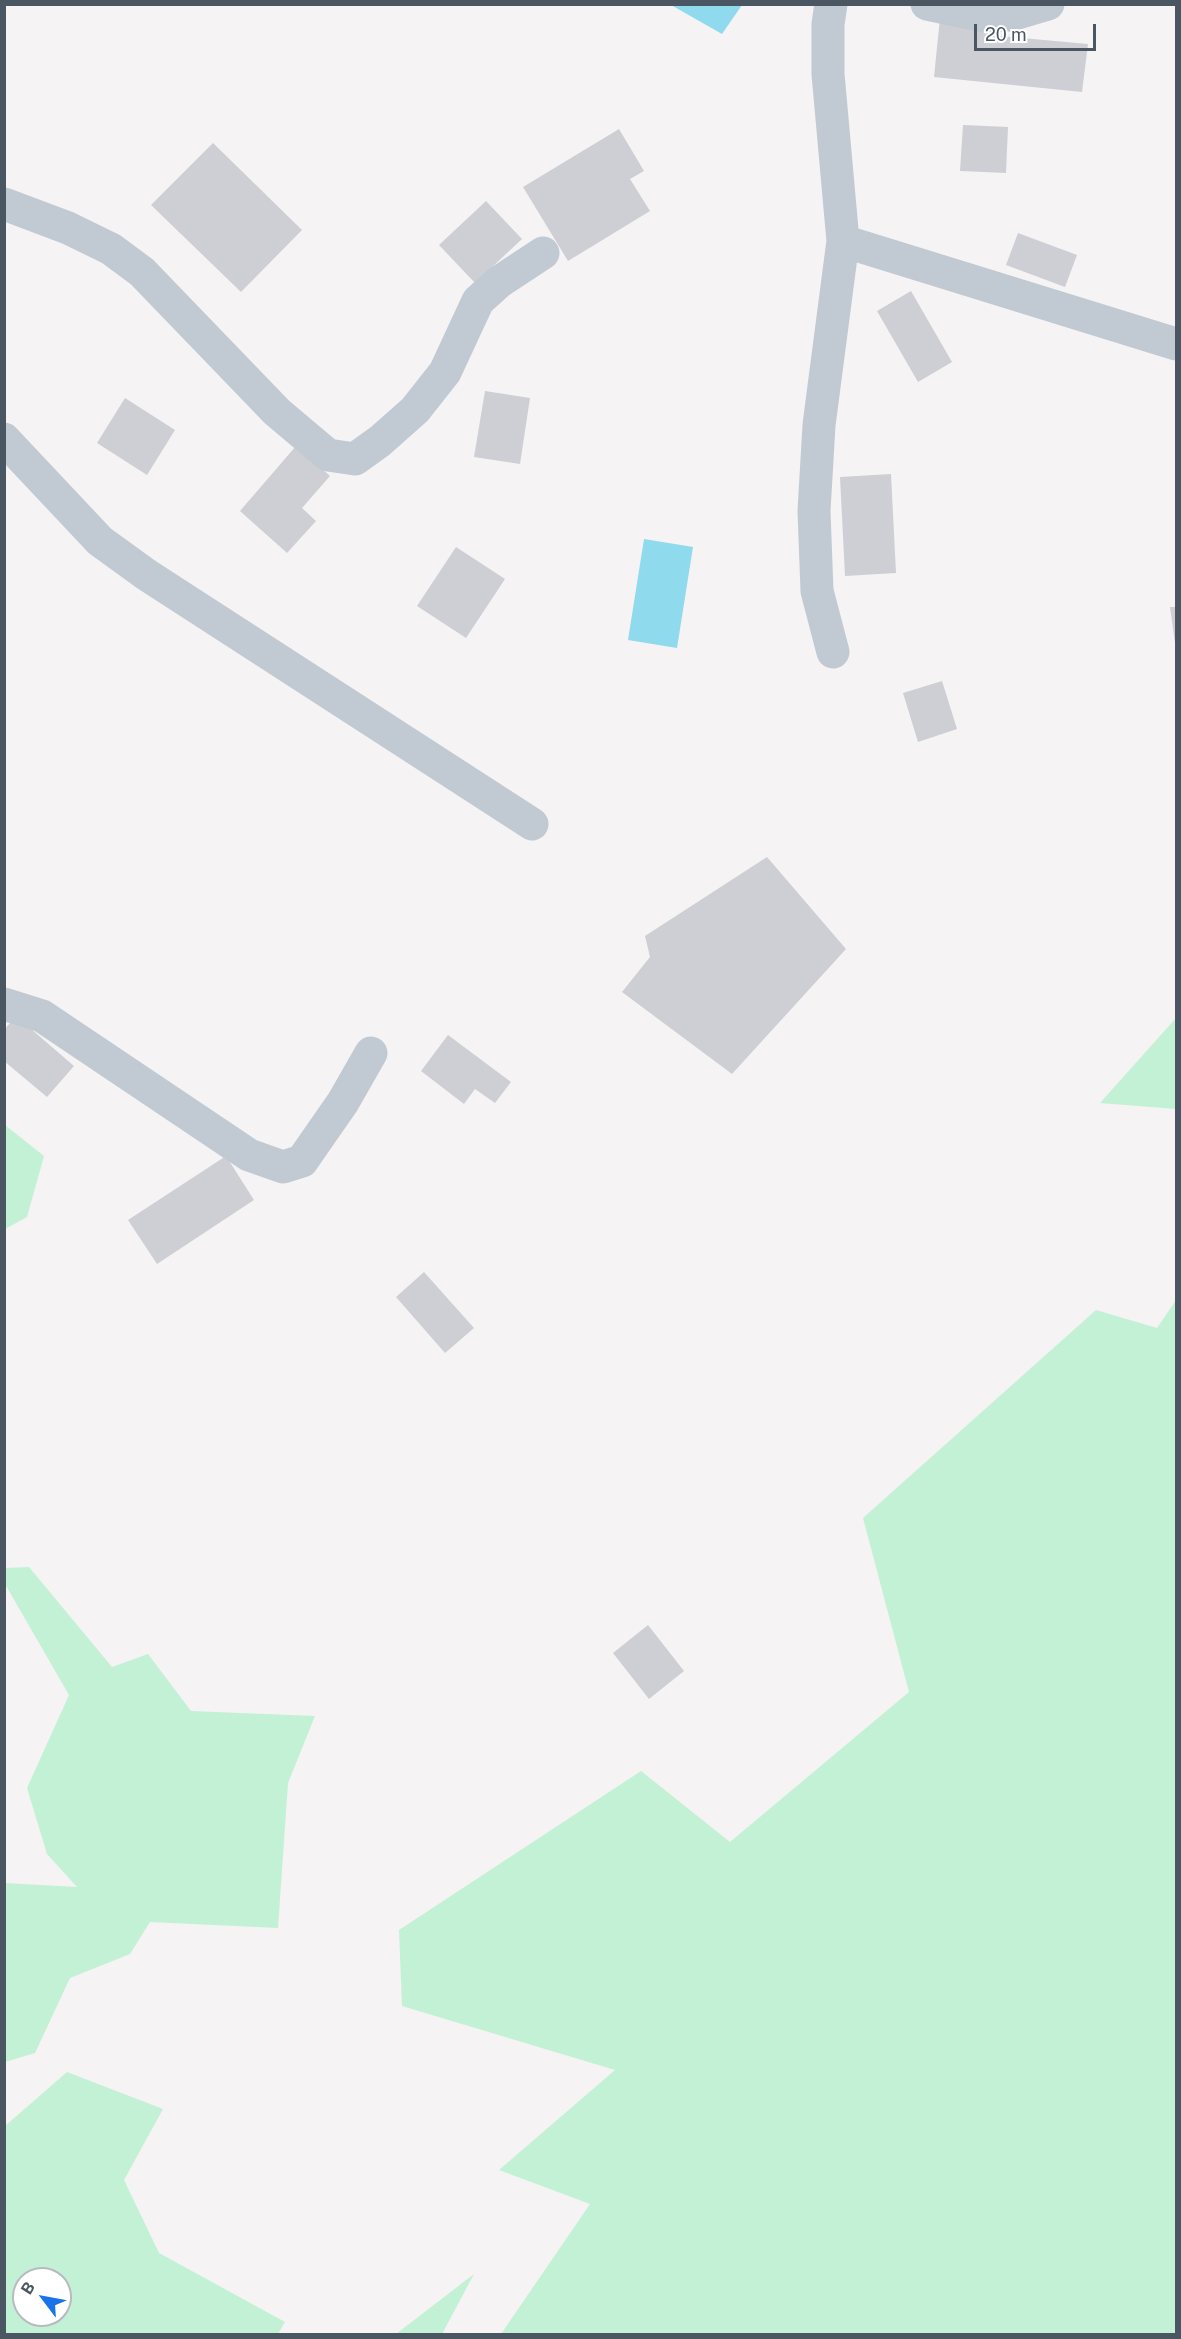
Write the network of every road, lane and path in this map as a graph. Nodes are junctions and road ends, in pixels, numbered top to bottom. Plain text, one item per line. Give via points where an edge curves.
1 (831, 4) edge
2 (927, 4) edge
3 (1048, 4) edge
4 (4, 204) edge
5 (843, 241) junction
6 (543, 253) dead end
7 (1176, 344) edge
8 (4, 439) edge
9 (833, 652) dead end
10 (532, 824) dead end
11 (4, 1004) edge
12 (371, 1053) dead end

1 - 5 street via 828,74
2 - 3 street via 984,16 1011,15
4 - 6 street via 111,249 142,272 277,412 328,455 355,459 415,410 445,372 478,301
5 - 7 street
5 - 9 street via 819,425 814,511 817,591
8 - 10 street via 100,541
11 - 12 street via 42,1016 249,1155 283,1167 302,1161

